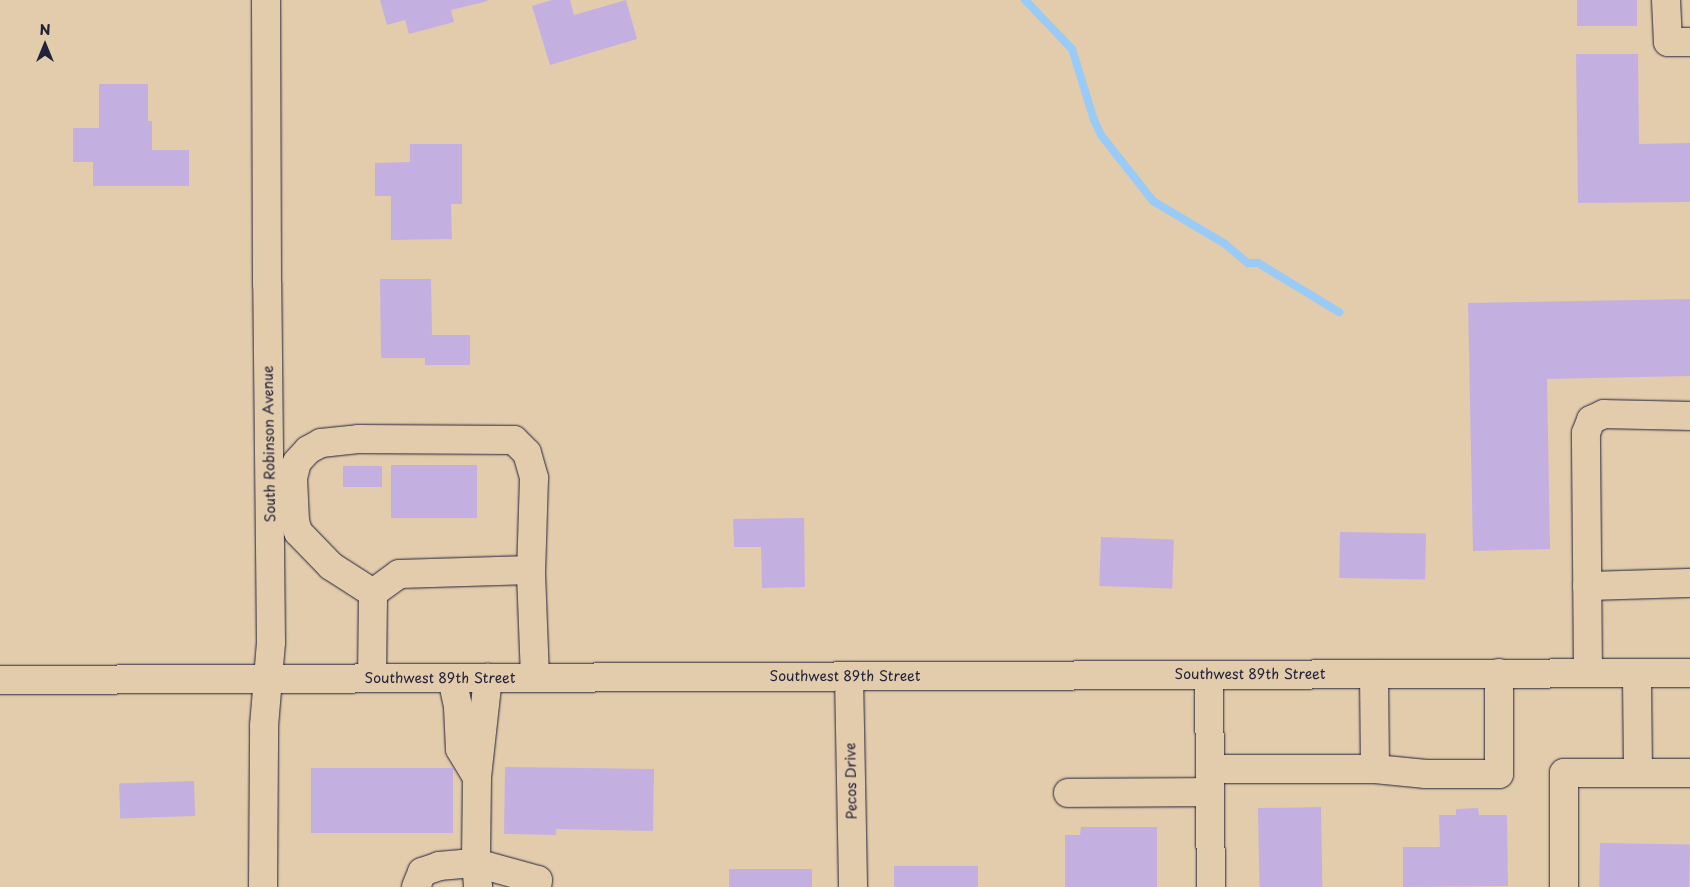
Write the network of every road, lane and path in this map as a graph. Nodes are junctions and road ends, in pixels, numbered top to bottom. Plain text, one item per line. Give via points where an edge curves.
1 (266, 0) edge
2 (1666, 0) edge
3 (1690, 42) edge
4 (1690, 416) edge
5 (530, 570) junction
6 (1690, 584) edge
7 (1587, 586) junction
8 (373, 593) junction
9 (1499, 673) junction
10 (1588, 673) junction
11 (1637, 673) junction
12 (1690, 673) edge
13 (1374, 674) junction
14 (1209, 675) junction
15 (849, 676) junction
16 (535, 677) junction
17 (268, 678) junction
18 (372, 678) junction
19 (452, 678) junction
20 (488, 678) junction
21 (0, 680) edge
22 (1375, 769) junction
23 (1690, 772) edge
24 (1638, 773) junction
25 (477, 777) junction
26 (1210, 781) junction
27 (1068, 793) dead end
28 (477, 875) edge
29 (263, 887) edge
30 (416, 887) edge
31 (538, 887) edge
32 (853, 887) edge
33 (1211, 887) edge
34 (1564, 887) edge

1 - 17 main road, South Robinson Avenue via 266,284 272,642
2 - 3 main road via 1668,42
4 - 7 main road via 1604,414 1591,420 1586,433
5 - 8 main road via 399,574
5 - 8 main road via 534,478 527,452 514,440 358,439 321,443 308,450 297,462 293,478 298,532 331,566
5 - 16 main road
6 - 7 main road
7 - 10 main road
8 - 18 main road
9 - 10 main road, Southwest 89th Street
9 - 13 main road, Southwest 89th Street
9 - 22 main road via 1499,774 1426,774
10 - 11 main road, Southwest 89th Street
11 - 12 main road, Southwest 89th Street
11 - 24 main road
13 - 14 main road, Southwest 89th Street
13 - 22 main road
14 - 15 main road, Southwest 89th Street
14 - 26 main road
15 - 16 main road, Southwest 89th Street
15 - 32 main road, Pecos Drive
16 - 20 main road, Southwest 89th Street
17 - 18 main road, Southwest 89th Street
17 - 21 main road, Southwest 89th Street
17 - 29 main road, South Robinson Avenue via 264,726
18 - 19 main road, Southwest 89th Street
19 - 20 main road, Southwest 89th Street
19 - 25 main road via 458,707 460,749
20 - 25 main road
22 - 26 main road
23 - 24 main road
24 - 34 main road via 1564,773
25 - 28 main road
26 - 27 main road
26 - 33 main road
28 - 30 main road via 438,866 422,872
28 - 31 main road via 538,880

